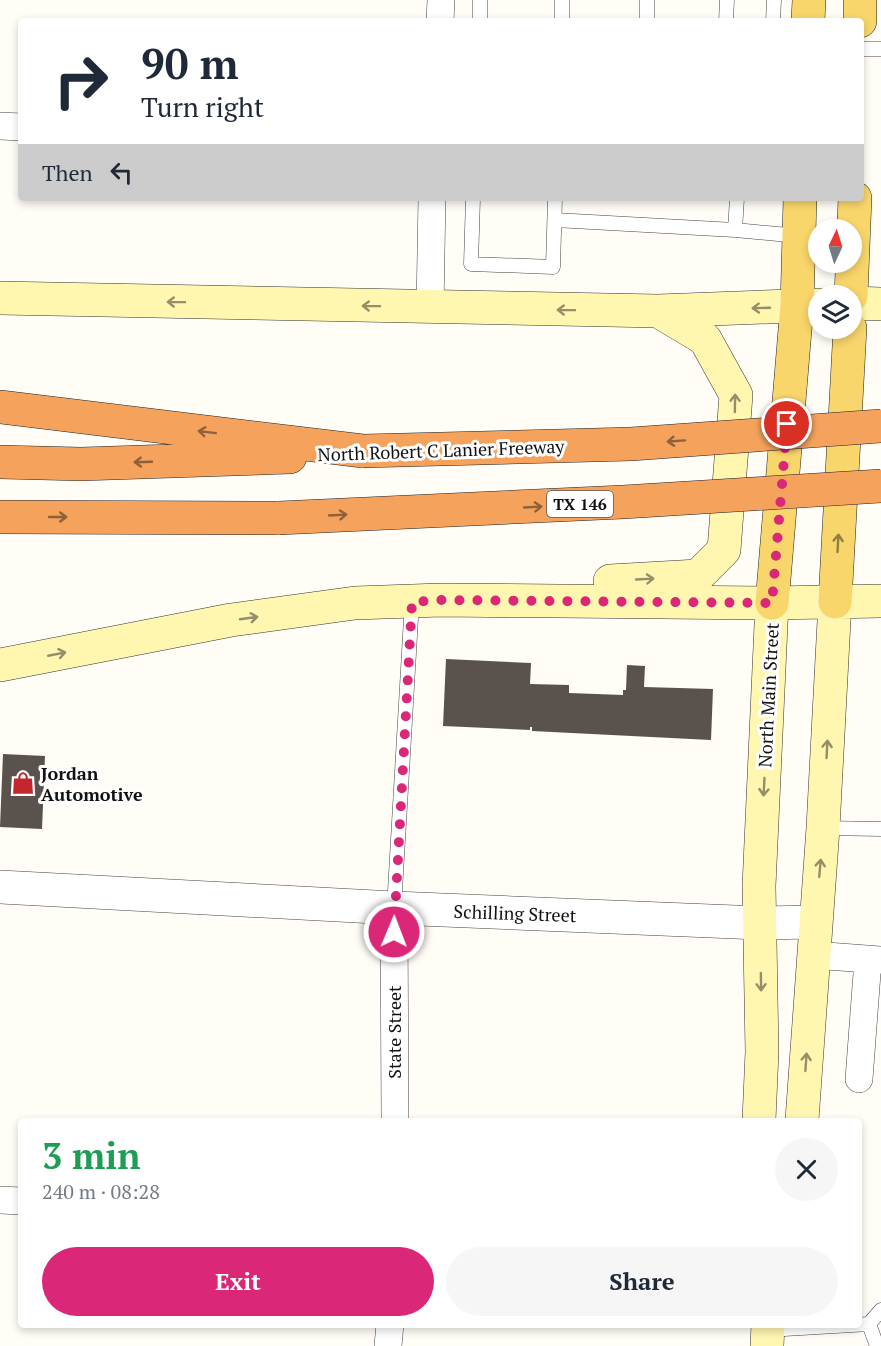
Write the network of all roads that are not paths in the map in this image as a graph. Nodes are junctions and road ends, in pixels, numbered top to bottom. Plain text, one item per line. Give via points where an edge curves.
1 (441, 0) edge
2 (480, 0) edge
3 (562, 0) edge
4 (647, 0) edge
5 (727, 0) edge
6 (774, 0) edge
7 (809, 0) edge
8 (860, 0) edge
9 (440, 18) edge
10 (480, 18) edge
11 (562, 18) edge
12 (646, 18) edge
13 (726, 18) edge
14 (773, 18) edge
15 (808, 18) edge
16 (860, 18) edge
17 (864, 49) edge
18 (881, 49) edge
19 (0, 126) edge
20 (18, 126) edge
21 (432, 201) edge
22 (473, 201) edge
23 (555, 201) edge
24 (737, 201) edge
25 (800, 201) edge
26 (855, 201) edge
27 (555, 220) junction
28 (735, 230) junction
29 (799, 236) junction
30 (851, 285) edge
31 (0, 298) edge
32 (862, 303) edge
33 (881, 303) edge
34 (808, 306) edge
35 (430, 308) junction
36 (658, 311) junction
37 (849, 339) edge
38 (0, 407) edge
39 (881, 426) edge
40 (265, 449) junction
41 (0, 462) edge
42 (881, 486) edge
43 (0, 517) edge
44 (427, 601) junction
45 (881, 601) edge
46 (835, 602) junction
47 (772, 603) junction
48 (0, 665) edge
49 (823, 828) junction
50 (881, 830) edge
51 (0, 887) edge
52 (394, 908) junction
53 (760, 922) junction
54 (815, 922) junction
55 (813, 955) junction
56 (875, 960) edge
57 (859, 1079) dead end
58 (395, 1118) edge
59 (759, 1118) edge
60 (802, 1118) edge
61 (0, 1200) edge
62 (18, 1201) edge
63 (881, 1310) edge
64 (869, 1324) junction
65 (862, 1325) edge
66 (390, 1328) edge
67 (828, 1328) edge
68 (767, 1334) edge
69 (388, 1346) edge
70 (877, 1346) edge

1 - 9 street
2 - 10 lane
3 - 11 lane
4 - 12 lane
5 - 13 lane
6 - 14 lane
7 - 15 main road
8 - 16 main road
17 - 18 lane
19 - 20 street
21 - 35 street
22 - 27 lane via 471,264 553,267
23 - 27 lane
24 - 28 lane
25 - 29 main road, North Main Street
26 - 30 main road
27 - 28 lane
28 - 29 lane
29 - 34 main road, North Main Street
35 -> 31 main road
32 - 33 main road
34 -> 36 main road
34 - 47 main road, North Main Street
36 -> 35 main road
44 -> 36 main road via 508,587 698,576 724,550 736,395 705,339
46 -> 37 main road
40 -> 38 highway
39 -> 40 highway, North Robert C Lanier Freeway, bridge via 631,444 363,451
40 -> 41 highway via 81,464
43 -> 42 highway, TX 146, bridge via 279,518
44 - 47 main road
48 -> 44 main road via 231,620 355,603
44 - 52 lane
45 - 46 main road
46 - 47 main road
49 -> 46 main road
47 -> 53 main road, North Main Street
49 - 50 lane
54 -> 49 main road
51 - 52 street, Schilling Street
52 - 53 street, Schilling Street
52 - 58 street, State Street
53 - 54 street, Schilling Street
53 -> 59 main road, North Main Street
54 - 55 main road
55 - 56 street
60 -> 55 main road
56 - 57 street
61 - 62 street
63 - 64 lane
64 - 65 lane
64 - 70 lane
66 - 69 street
67 - 68 lane

